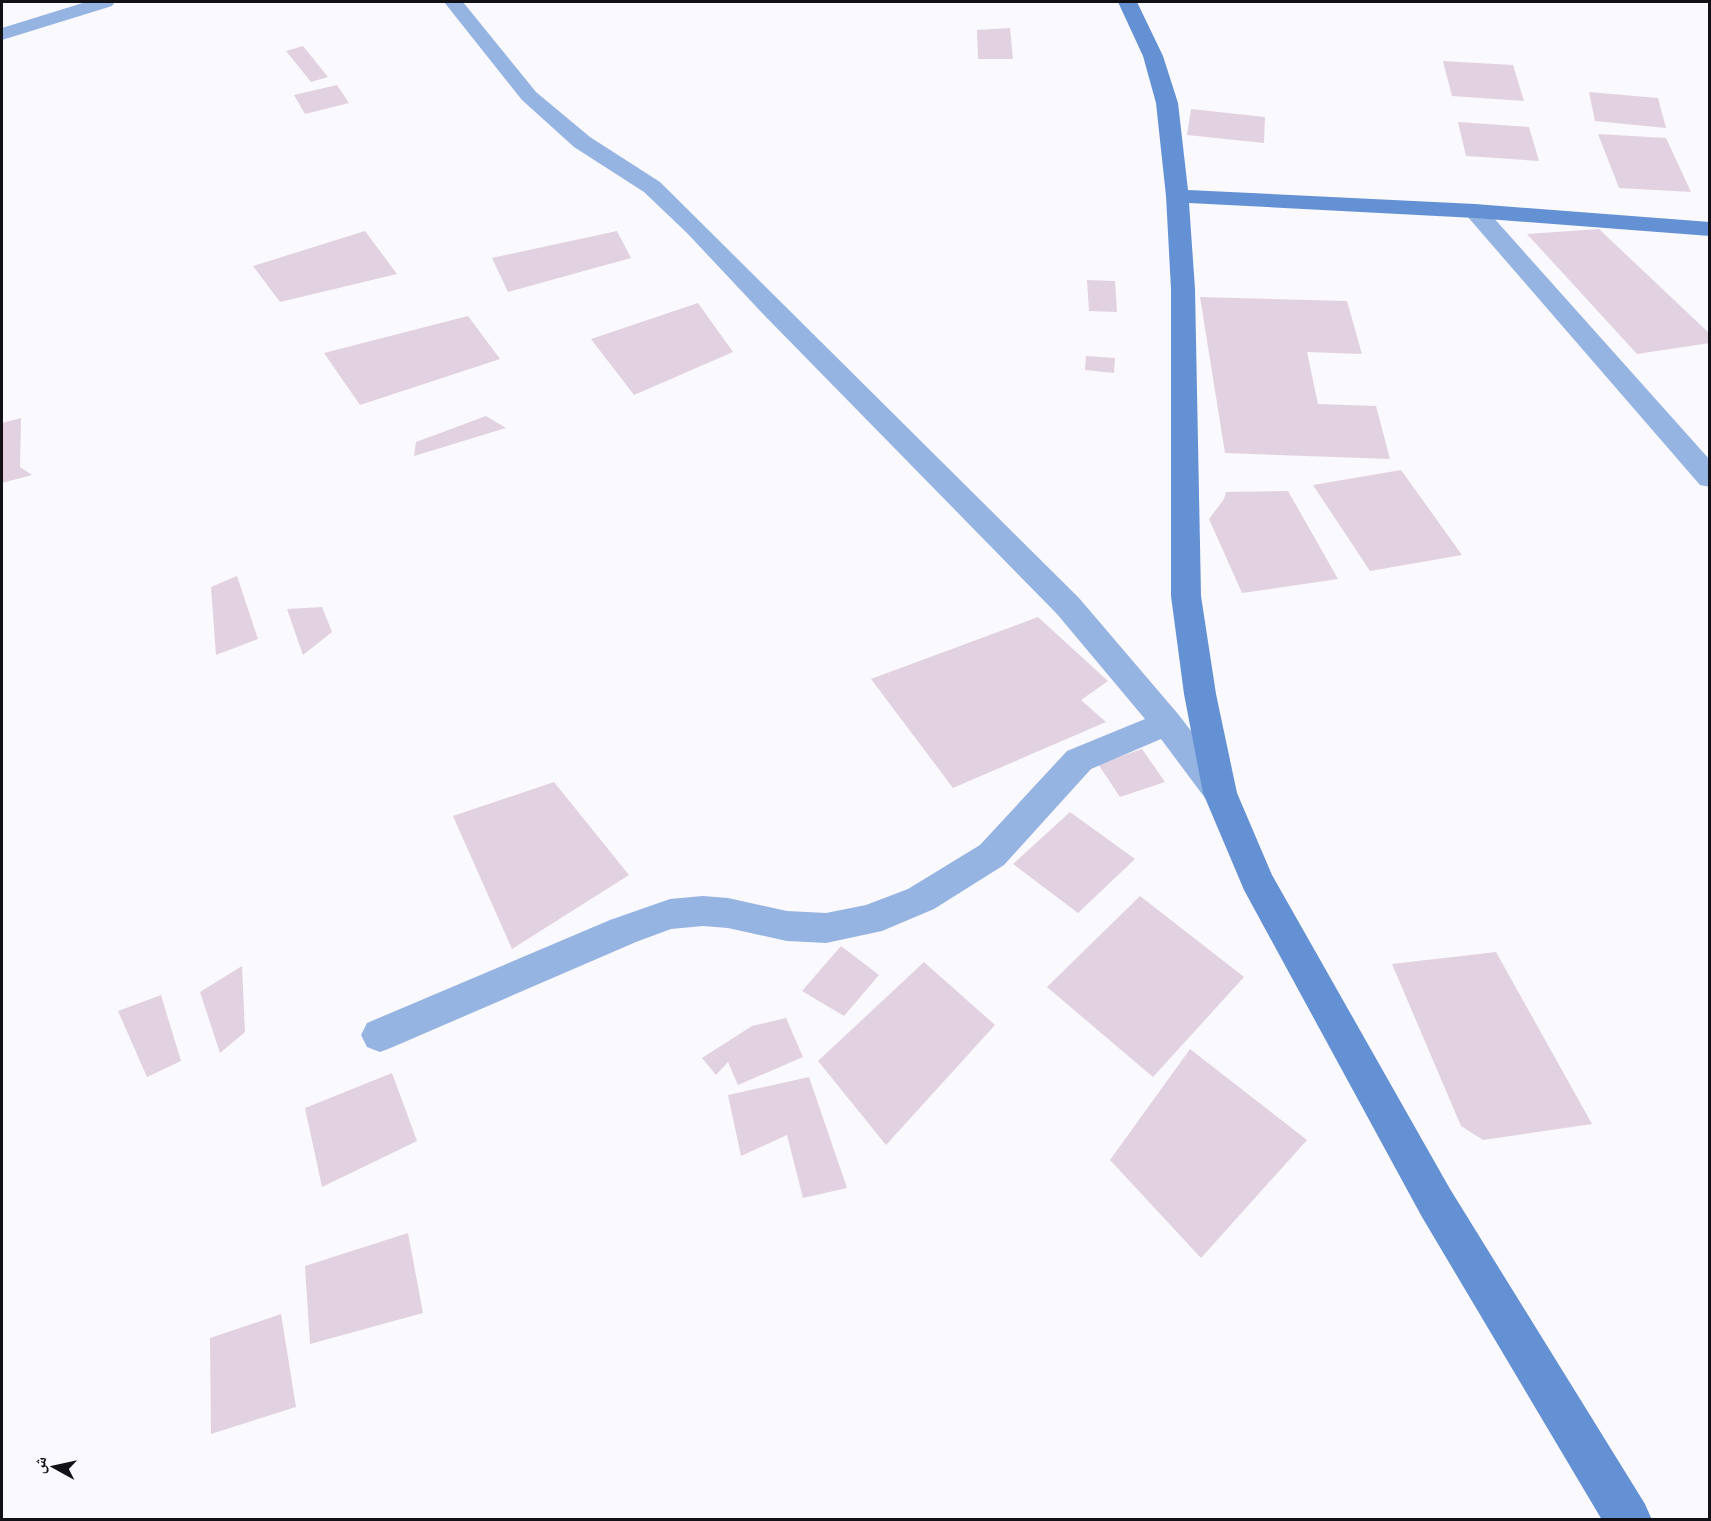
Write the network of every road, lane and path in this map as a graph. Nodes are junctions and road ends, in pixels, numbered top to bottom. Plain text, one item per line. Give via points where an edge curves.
1 (105, 2) edge
2 (453, 2) edge
3 (1128, 2) edge
4 (2, 33) edge
5 (1177, 196) junction
6 (1475, 211) junction
7 (1710, 229) edge
8 (1710, 478) edge
9 (1167, 723) junction
10 (1220, 793) junction
11 (380, 1035) dead end
12 (1629, 1520) edge

1 - 4 street
2 - 9 street via 529,96 556,122 652,187 695,228 1068,606
3 - 5 street via 1153,56 1167,103
5 - 6 street
5 - 10 street via 1183,289 1186,596
6 - 7 street
6 - 8 street
9 - 10 street
9 - 11 street via 1079,760 992,855 921,899 869,920 826,928 787,926 728,913 670,914
10 - 12 street via 1256,880 1436,1203

